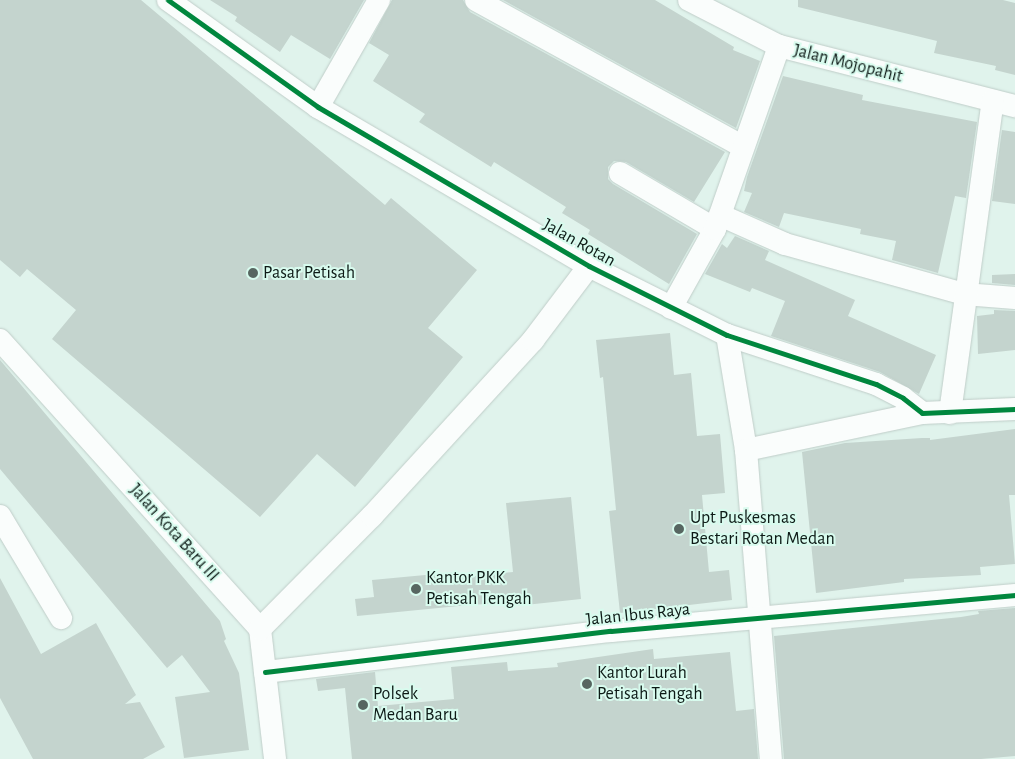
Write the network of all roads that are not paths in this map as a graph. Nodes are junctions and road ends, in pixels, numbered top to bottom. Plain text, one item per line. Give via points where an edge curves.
1 (168, 0) edge
2 (379, 0) edge
3 (476, 0) edge
4 (689, 0) edge
5 (779, 46) junction
6 (993, 101) junction
7 (1015, 106) edge
8 (318, 107) junction
9 (742, 146) junction
10 (620, 173) dead end
11 (717, 222) junction
12 (589, 266) junction
13 (964, 294) junction
14 (1015, 298) edge
15 (671, 308) junction
16 (727, 336) junction
17 (0, 340) edge
18 (1015, 409) edge
19 (922, 413) junction
20 (950, 413) junction
21 (746, 450) junction
22 (0, 516) edge
23 (1015, 595) edge
24 (760, 616) junction
25 (61, 618) dead end
26 (260, 629) junction
27 (265, 672) junction
28 (275, 759) edge
29 (771, 759) edge

1 - 8 street, Jalan Rotan
2 - 8 street
3 - 9 street
4 - 5 street, Jalan Mojopahit
5 - 6 street, Jalan Mojopahit
5 - 9 street
6 - 7 street, Jalan Mojopahit
6 - 13 street
8 - 12 street, Jalan Rotan
9 - 11 street
10 - 11 street
11 - 13 street
11 - 15 street
12 - 15 street, Jalan Rotan
12 - 26 street via 534,340 372,516
13 - 14 street
13 - 20 street
15 - 16 street, Jalan Rotan
16 - 19 street, Jalan Rotan via 876,384 904,398
16 - 21 street
17 - 26 street, Jalan Kota Baru III
18 - 20 street
19 - 20 street
19 - 21 street
21 - 24 street
22 - 25 street
23 - 24 street, Jalan Ibus Raya
24 - 27 street, Jalan Ibus Raya
24 - 29 street
26 - 27 street
27 - 28 street

